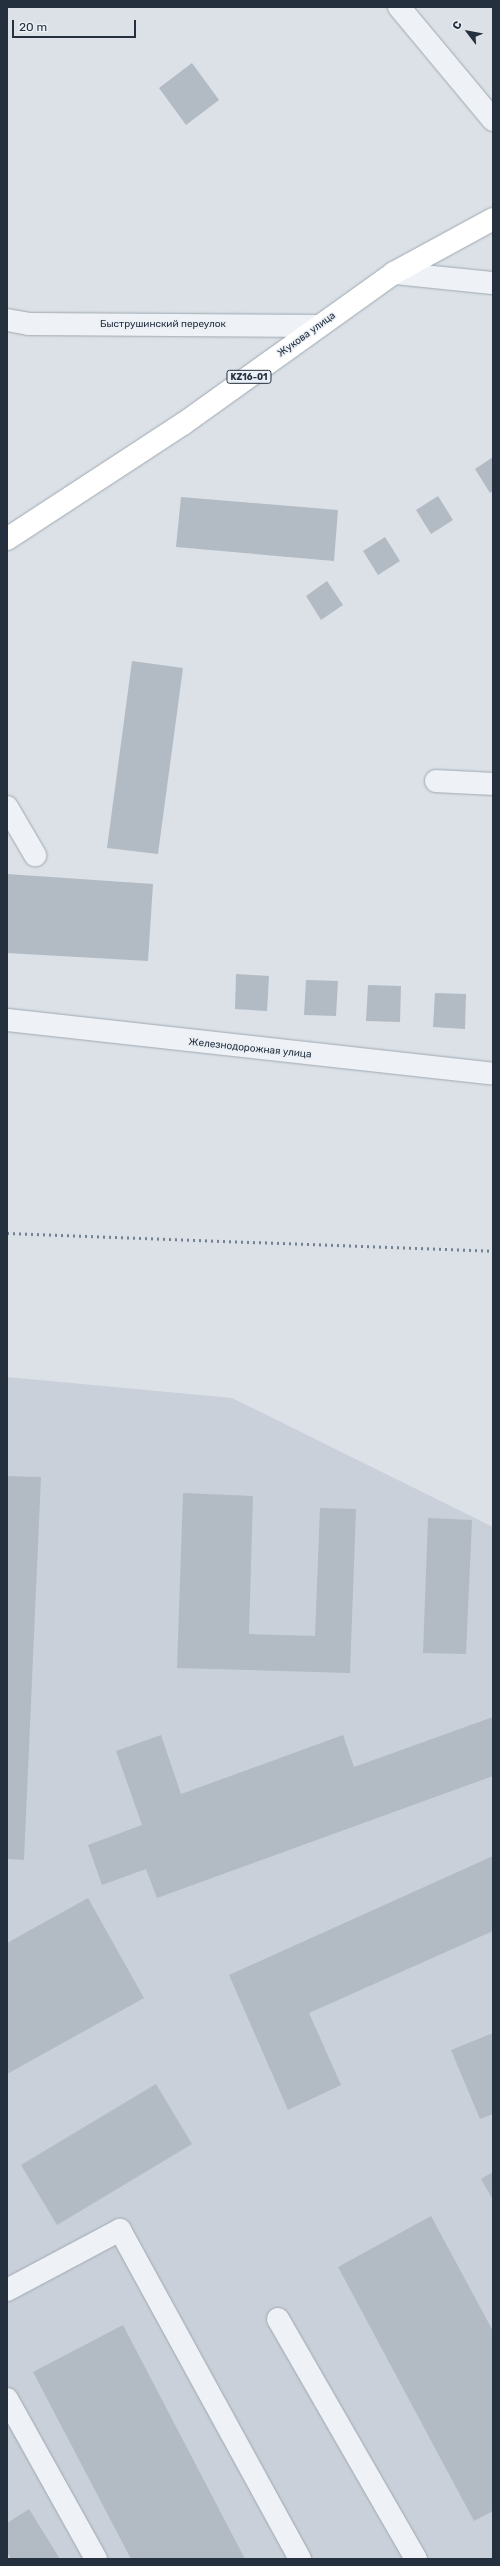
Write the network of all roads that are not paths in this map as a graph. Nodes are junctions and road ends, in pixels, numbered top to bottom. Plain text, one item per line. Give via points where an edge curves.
1 (399, 7) edge
2 (493, 120) edge
3 (493, 219) edge
4 (394, 273) junction
5 (493, 283) edge
6 (7, 320) edge
7 (319, 326) junction
8 (7, 539) edge
9 (436, 782) dead end
10 (493, 784) edge
11 (7, 806) edge
12 (35, 855) dead end
13 (7, 1020) edge
14 (493, 1074) edge
15 (7, 2290) edge
16 (278, 2319) dead end
17 (7, 2399) edge
18 (96, 2559) edge
19 (300, 2559) edge
20 (416, 2559) edge

1 - 2 street
3 - 4 main road, Жукова улица / KZ16-01
4 - 5 street
4 - 7 main road, Жукова улица / KZ16-01
6 - 7 street, Быструшинский переулок via 30,324
7 - 8 main road, Жукова улица / KZ16-01 via 183,424
9 - 10 street
11 - 12 street
13 - 14 street, Железнодорожная улица
15 - 19 street via 120,2230
16 - 20 street
17 - 18 street

